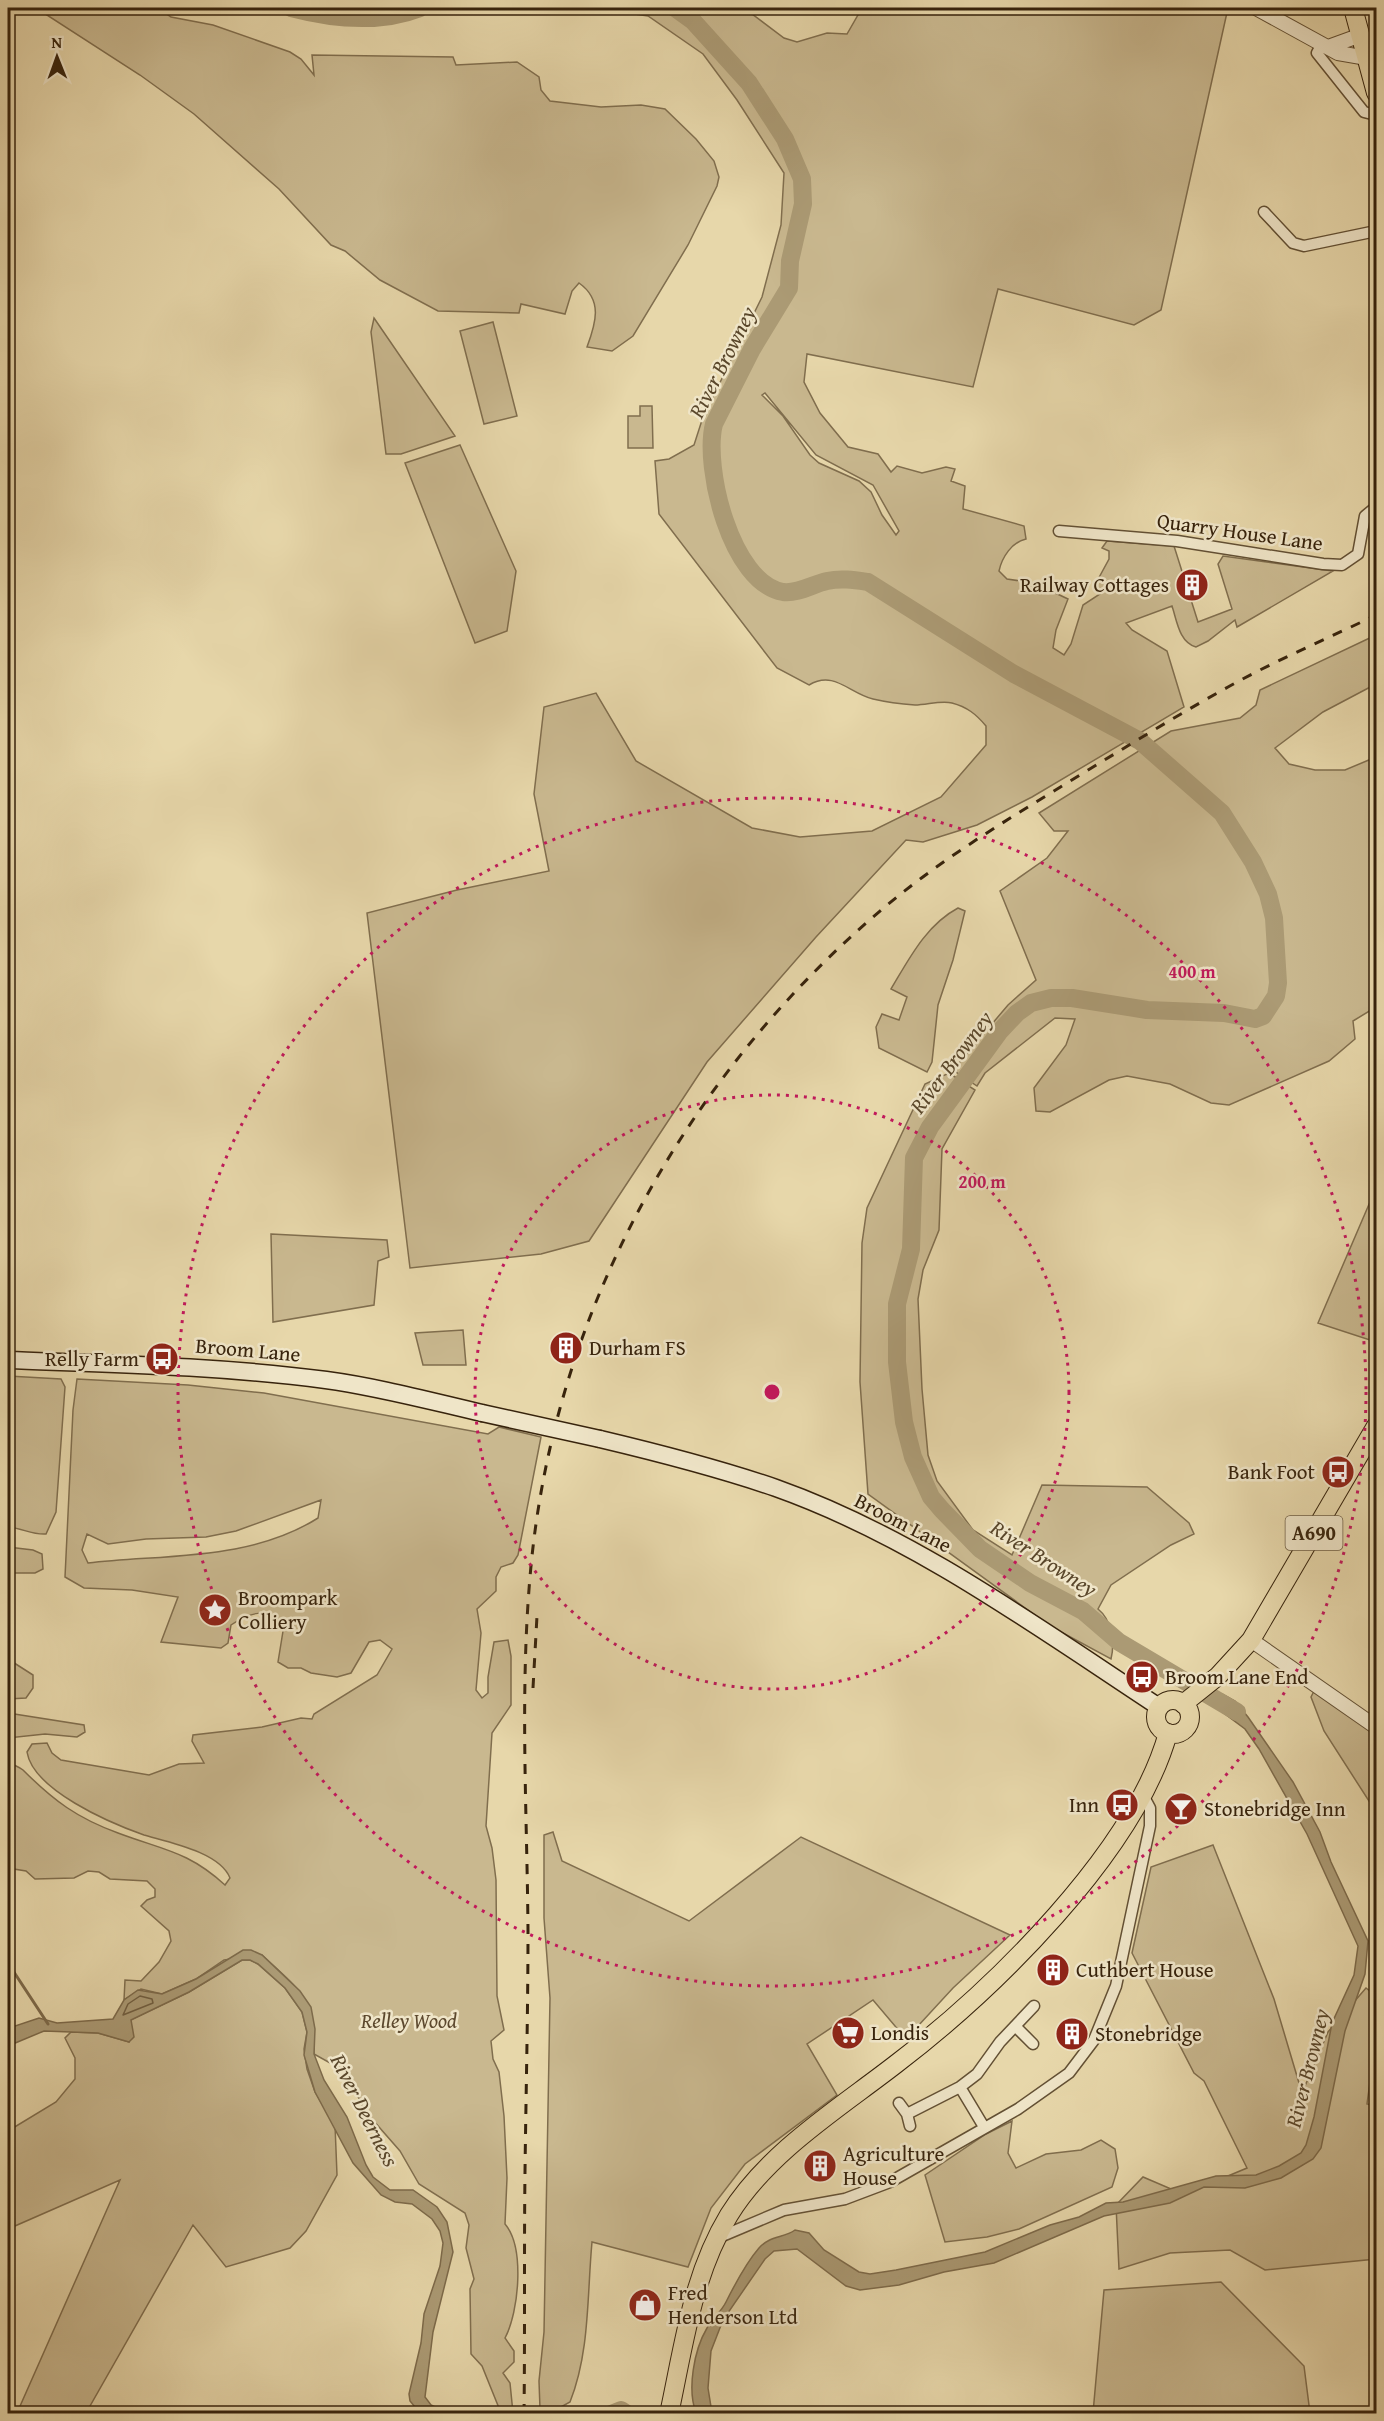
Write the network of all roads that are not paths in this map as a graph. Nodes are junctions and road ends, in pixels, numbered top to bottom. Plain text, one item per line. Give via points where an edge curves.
1 (1256, 8) edge
2 (1353, 8) edge
3 (1361, 35) junction
4 (1325, 45) junction
5 (1367, 58) junction
6 (1377, 93) edge
7 (1377, 115) edge
8 (1264, 212) dead end
9 (1377, 231) edge
10 (1377, 507) edge
11 (1059, 531) dead end
12 (8, 1360) edge
13 (1377, 1426) edge
14 (1251, 1640) junction
15 (1184, 1704) junction
16 (1159, 1707) junction
17 (1377, 1727) edge
18 (1168, 1733) junction
19 (1143, 1795) junction
20 (1034, 2006) dead end
21 (1016, 2026) junction
22 (1033, 2044) dead end
23 (960, 2087) junction
24 (899, 2103) dead end
25 (907, 2114) junction
26 (910, 2126) dead end
27 (984, 2127) junction
28 (717, 2238) junction
29 (670, 2408) edge

1 - 4 street
2 - 3 main road
3 - 4 street
3 - 5 main road
4 - 5 street via 1352,57
4 - 7 street via 1317,53 1364,112
5 - 6 main road
8 - 9 street via 1293,243 1304,246
10 - 11 street, Quarry House Lane via 1365,516 1358,555 1342,564
12 - 16 main road, Broom Lane, bridge via 192,1367 372,1388 678,1458 777,1489 860,1525 959,1578
13 - 14 main road, A690
14 - 15 main road, A690 via 1218,1676
14 - 17 street
15 - 16 main road via 1168,1700
15 - 18 main road via 1189,1717 1186,1726
16 - 18 main road via 1157,1722
18 - 19 main road
19 - 27 street via 1150,1808 1150,1826 1116,1986 1104,2021 1083,2058 1069,2073 1047,2091
19 - 28 main road via 1095,1866 1029,1944 953,2019 785,2152 742,2197
20 - 21 street
21 - 22 street
21 - 23 street
23 - 25 street
23 - 27 street
24 - 25 street
25 - 26 street
27 - 28 street via 866,2193 784,2210
28 - 29 main road via 691,2306

